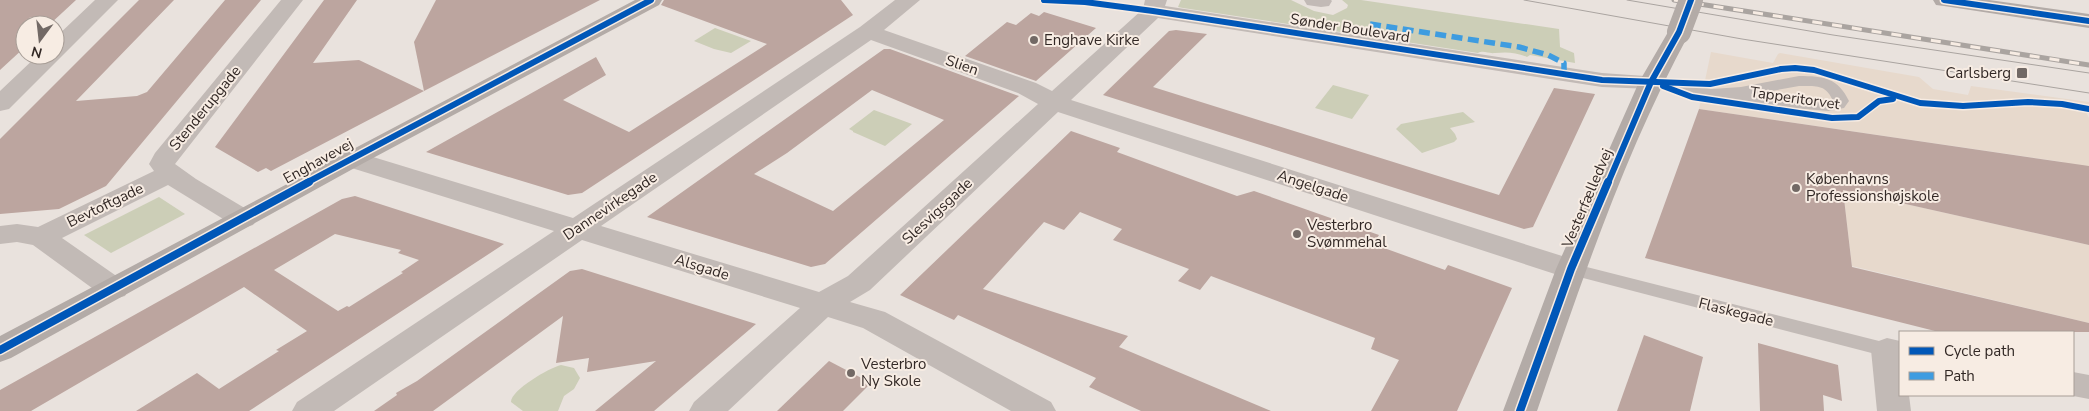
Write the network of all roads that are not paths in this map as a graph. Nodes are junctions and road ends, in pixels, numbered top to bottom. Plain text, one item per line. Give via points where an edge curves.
1 (108, 0) edge
2 (292, 0) edge
3 (651, 0) edge
4 (909, 0) edge
5 (1691, 0) edge
6 (1944, 0) edge
7 (1155, 5) edge
8 (2089, 21) edge
9 (868, 32) junction
10 (65, 41) edge
11 (41, 65) edge
12 (1651, 82) junction
13 (1714, 93) junction
14 (1055, 103) junction
15 (0, 104) edge
16 (351, 159) junction
17 (170, 173) junction
18 (243, 219) junction
19 (576, 229) junction
20 (0, 235) edge
21 (40, 237) junction
22 (1572, 270) junction
23 (114, 289) junction
24 (823, 304) junction
25 (0, 350) edge
26 (1894, 352) edge
27 (2074, 384) edge
28 (2089, 387) edge
29 (309, 411) edge
30 (706, 411) edge
31 (1038, 411) edge
32 (1520, 411) edge
33 (1894, 411) edge

1 - 10 street
2 - 17 street, Stenderupgade via 164,159 162,164
3 - 16 street, Enghavevej
4 - 9 street, Dannevirkegade
5 - 12 street, Vesterfælledvej, bridge via 1679,32
6 - 8 street
7 - 12 street, Sønder Boulevard via 1602,80
7 - 14 street, Slesvigsgade
9 - 14 street, Slien via 1027,88
9 - 19 street, Dannevirkegade
11 - 15 street
12 - 13 lane, Tapperitorvet
12 - 22 street, Vesterfælledvej
13 - 13 lane, Tapperitorvet via 1735,98 1829,106 1838,105 1841,101 1837,91 1807,80
14 - 22 street, Angelgade
14 - 24 street, Slesvigsgade via 859,283
16 - 18 street, Enghavevej
16 - 19 street, Alsgade
17 - 18 street, Stenderupgade
17 - 21 street, Bevtoftgade
18 - 23 street, Enghavevej
19 - 24 street, Alsgade
19 - 29 street, Dannevirkegade
20 - 21 street via 17,233
21 - 23 street
22 - 26 lane, Flaskegade
22 - 32 street, Vesterfælledvej
23 - 25 street, Enghavevej
24 - 30 street, Slesvigsgade
24 - 31 street, Alsgade via 874,320
26 - 33 street
27 - 28 street

